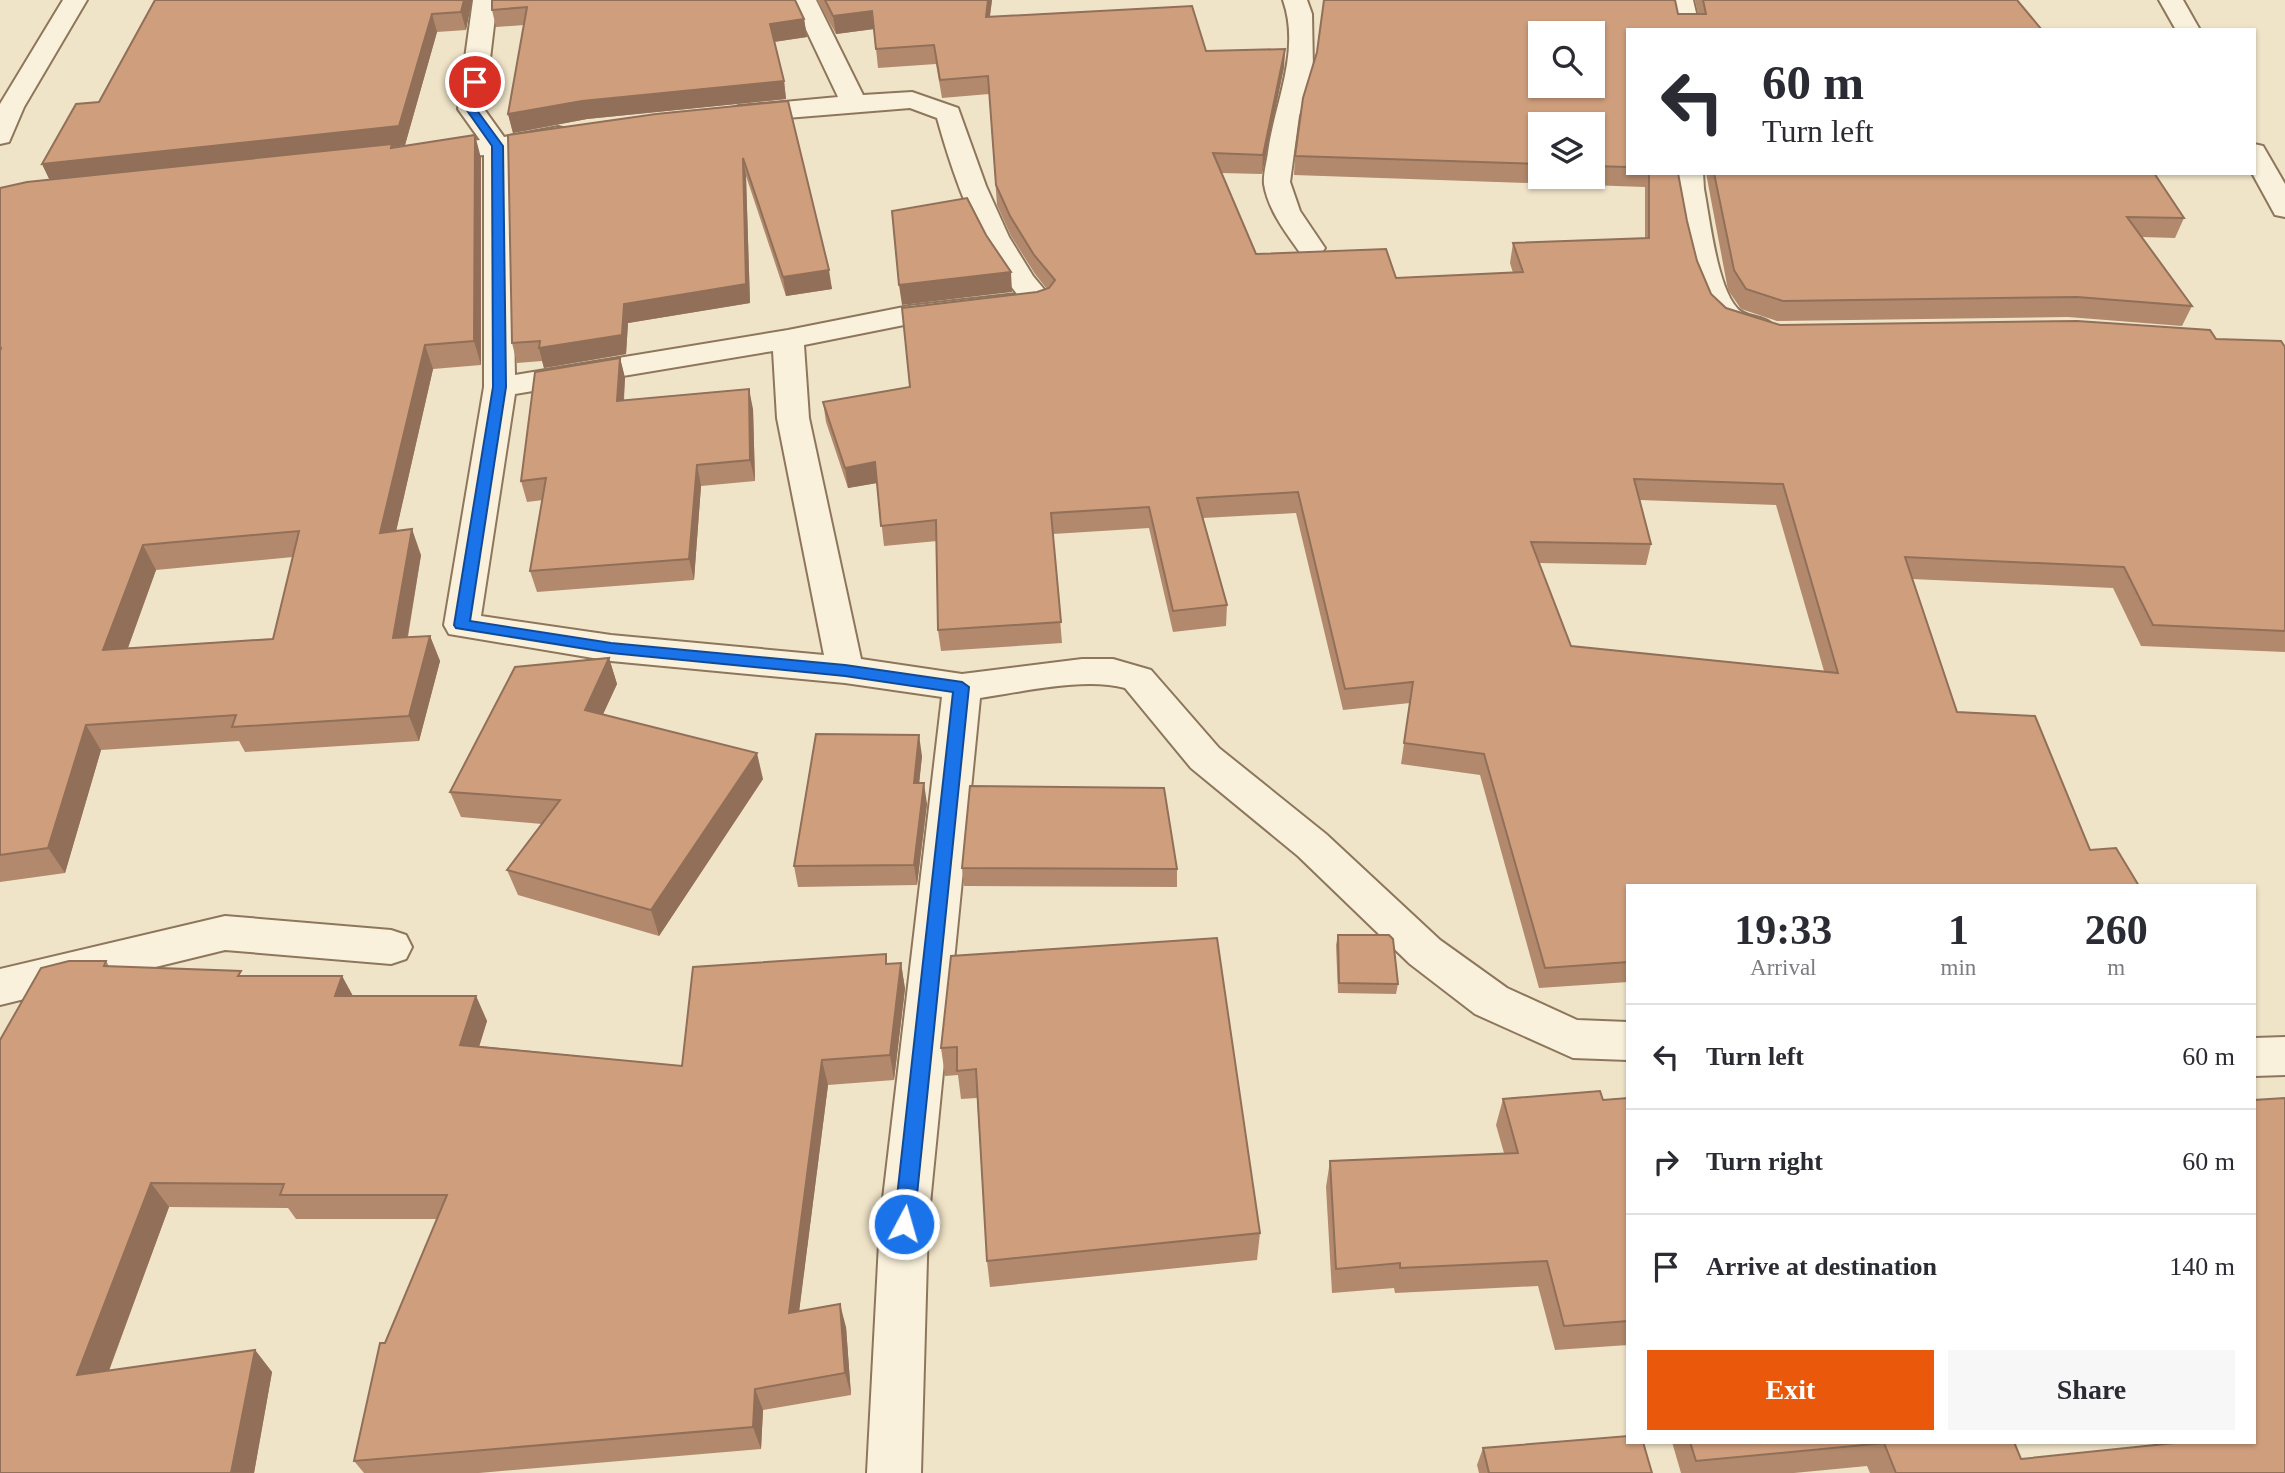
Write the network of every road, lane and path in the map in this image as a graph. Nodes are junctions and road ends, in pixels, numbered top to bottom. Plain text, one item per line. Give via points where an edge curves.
1 (75, 0) edge
2 (485, 0) edge
3 (804, 0) edge
4 (1295, 0) edge
5 (1681, 0) edge
6 (2171, 0) edge
7 (1688, 28) edge
8 (2187, 28) edge
9 (854, 103) junction
10 (720, 116) edge
11 (587, 130) edge
12 (0, 136) edge
13 (497, 146) junction
14 (401, 156) edge
15 (2256, 156) edge
16 (1690, 175) edge
17 (2285, 209) edge
18 (1311, 248) dead end
19 (1787, 333) edge
20 (788, 339) junction
21 (499, 387) junction
22 (845, 670) junction
23 (962, 687) junction
24 (391, 947) dead end
25 (4, 995) edge
26 (1626, 1041) edge
27 (2285, 1056) edge
28 (2256, 1057) edge
29 (894, 1473) edge

1 - 12 street via 11,107
2 - 13 street via 471,109
3 - 9 street
4 - 18 street via 1300,14 1301,70 1286,116 1277,182 1286,211
5 - 7 street
6 - 8 street
9 - 10 street
9 - 20 street via 912,100 949,113 974,194 1023,284 1038,300 909,315
11 - 13 street
13 - 14 street
13 - 21 street
15 - 17 street
16 - 19 street via 1711,291 1728,317
20 - 21 street
20 - 22 street via 793,418
21 - 22 street via 462,625 611,648
22 - 23 street
23 - 26 street via 1082,671 1138,679 1205,758 1312,845 1436,960 1491,1001 1573,1039
23 - 29 street via 904,1224
24 - 25 street via 225,933
27 - 28 street

